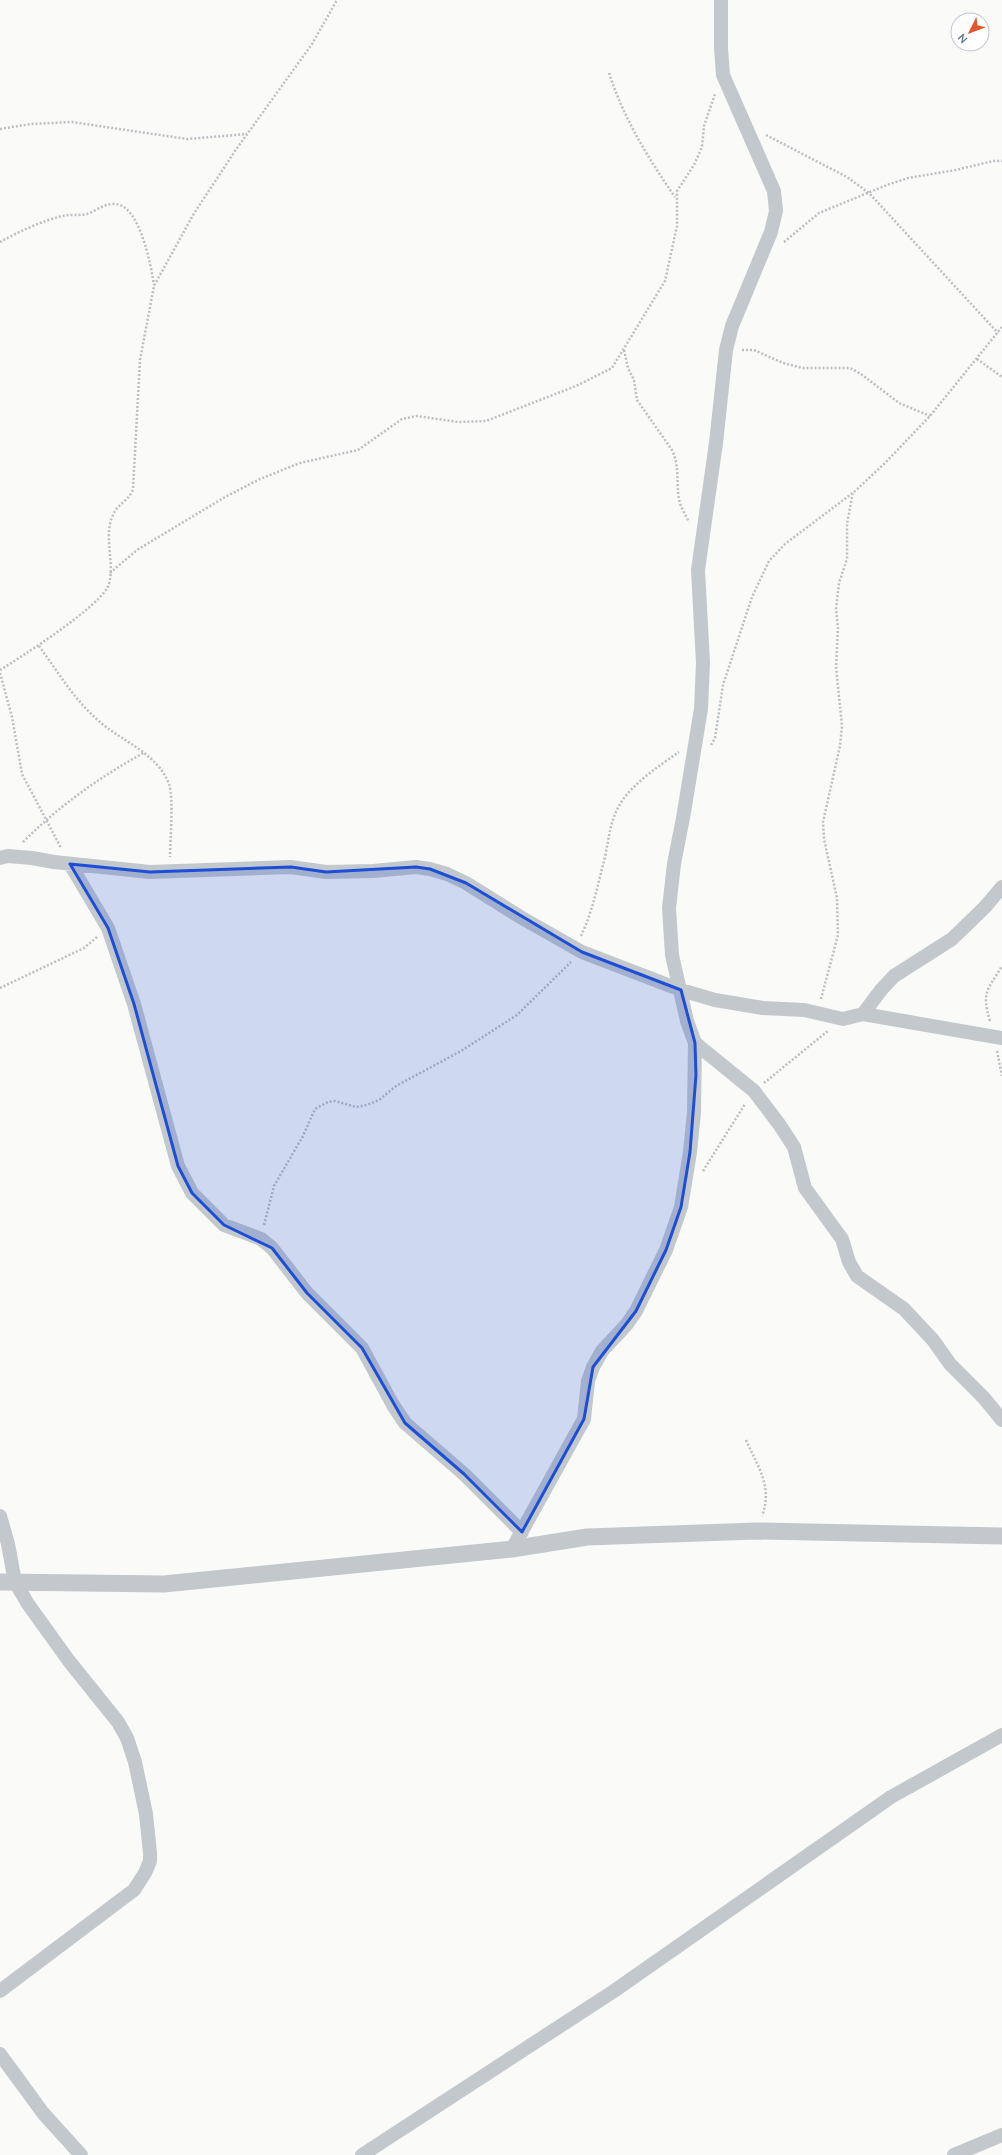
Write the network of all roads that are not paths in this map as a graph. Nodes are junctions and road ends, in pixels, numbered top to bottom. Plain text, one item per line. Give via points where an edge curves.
1 (721, 0) edge
2 (4, 857) edge
3 (70, 864) junction
4 (1002, 887) edge
5 (681, 990) junction
6 (863, 1014) junction
7 (999, 1038) edge
8 (695, 1043) junction
9 (1002, 1420) edge
10 (0, 1516) edge
11 (522, 1532) junction
12 (1002, 1536) edge
13 (512, 1549) junction
14 (8, 1582) edge
15 (1002, 1735) edge
16 (0, 1991) edge
17 (0, 2054) edge
18 (1002, 2135) edge
19 (81, 2155) edge
20 (362, 2155) edge
21 (954, 2155) edge

1 - 5 street via 720,48 723,75 774,191 776,211 771,232 732,326 726,350 698,570 703,663 701,708 674,864 669,908 672,955
2 - 3 street
3 - 5 street via 150,872 277,867 326,872 416,867 430,869 466,883 579,950
3 - 11 street via 108,928 134,1004 178,1166 192,1192 224,1225 261,1240 272,1248 307,1293 362,1348 405,1423 464,1474
4 - 6 street via 952,939 894,976
5 - 6 street via 715,1000 763,1008 804,1010 843,1019
5 - 8 street via 687,1021
6 - 7 street
8 - 9 street via 754,1091 794,1147 805,1188 842,1239 854,1272 904,1309
8 - 11 street via 696,1075 690,1152 681,1207 666,1250 631,1319 602,1351 592,1367 584,1419
10 - 14 street via 8,1544
11 - 13 street
12 - 13 street via 756,1532 587,1537
13 - 14 street via 164,1584
14 - 16 street via 28,1604 118,1722 127,1738 146,1814 150,1861 134,1890
15 - 20 street via 891,1797 614,1991
17 - 19 street via 43,2113
18 - 21 street

